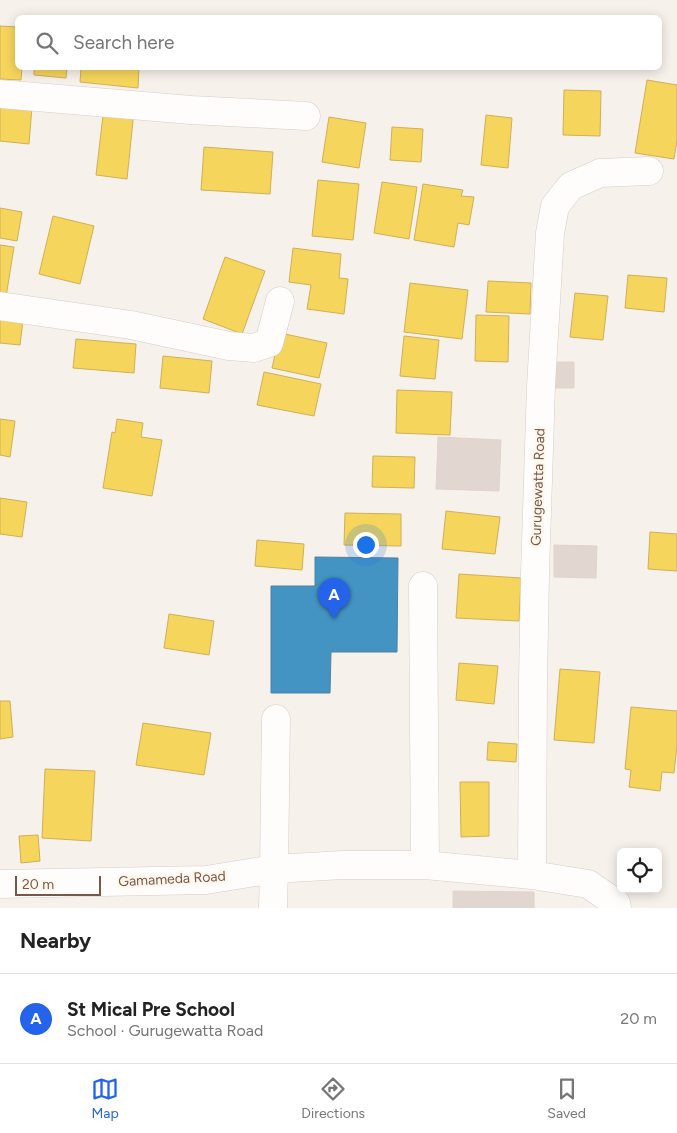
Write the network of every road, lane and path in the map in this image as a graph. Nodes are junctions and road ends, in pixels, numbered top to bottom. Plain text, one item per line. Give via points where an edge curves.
1 (0, 94) edge
2 (306, 116) dead end
3 (649, 171) dead end
4 (280, 301) dead end
5 (0, 306) edge
6 (423, 586) dead end
7 (276, 719) dead end
8 (425, 865) junction
9 (274, 869) junction
10 (532, 875) junction
11 (0, 884) edge
12 (273, 908) edge
13 (616, 908) edge

1 - 2 street
3 - 10 street, Gurugewatta Road via 600,174 571,186 555,206 550,233 541,386 532,680
4 - 5 street via 269,343 254,348 229,346 131,325
6 - 8 street
7 - 9 street
8 - 9 street, Gamameda Road
8 - 10 street, Gamameda Road
9 - 11 street, Gamameda Road via 206,880
9 - 12 street
10 - 13 street, Gamameda Road via 588,884 616,904

